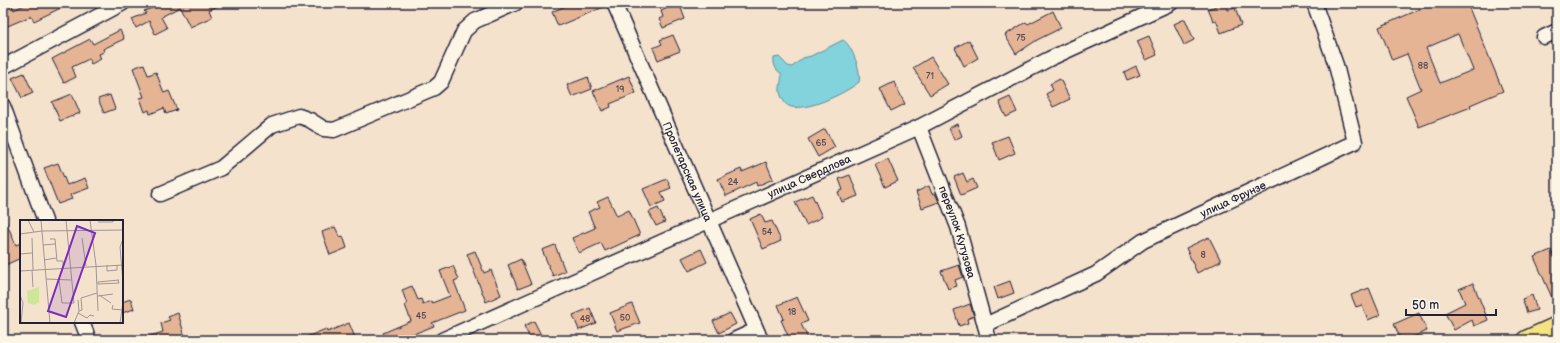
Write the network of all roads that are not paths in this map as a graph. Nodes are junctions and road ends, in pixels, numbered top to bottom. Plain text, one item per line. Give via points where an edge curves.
1 (123, 3) edge
2 (516, 3) edge
3 (614, 3) edge
4 (1171, 3) edge
5 (1314, 3) edge
6 (1557, 31) edge
7 (1544, 37) dead end
8 (3, 67) edge
9 (3, 106) edge
10 (919, 127) junction
11 (160, 194) dead end
12 (45, 220) edge
13 (709, 220) junction
14 (82, 323) edge
15 (985, 325) junction
16 (1557, 326) edge
17 (758, 335) edge
18 (89, 340) edge
19 (442, 340) edge
20 (734, 340) edge
21 (989, 340) edge
22 (1526, 340) edge

1 - 8 street
2 - 11 street via 475,21 464,31 441,82 434,88 334,130 324,129 299,116 272,125 221,168
3 - 13 street, Пролетарская улица
4 - 10 street, улица Свердлова via 1049,59
5 - 15 street, улица Фрунзе via 1336,65 1355,142 1143,241 1096,274
6 - 7 street
9 - 12 street
10 - 13 street, улица Свердлова
10 - 15 street, переулок Кутузова via 958,227
13 - 17 street, Пролетарская улица
13 - 19 street, улица Свердлова
14 - 18 street
15 - 21 street, переулок Кутузова
16 - 22 main road
17 - 20 street

